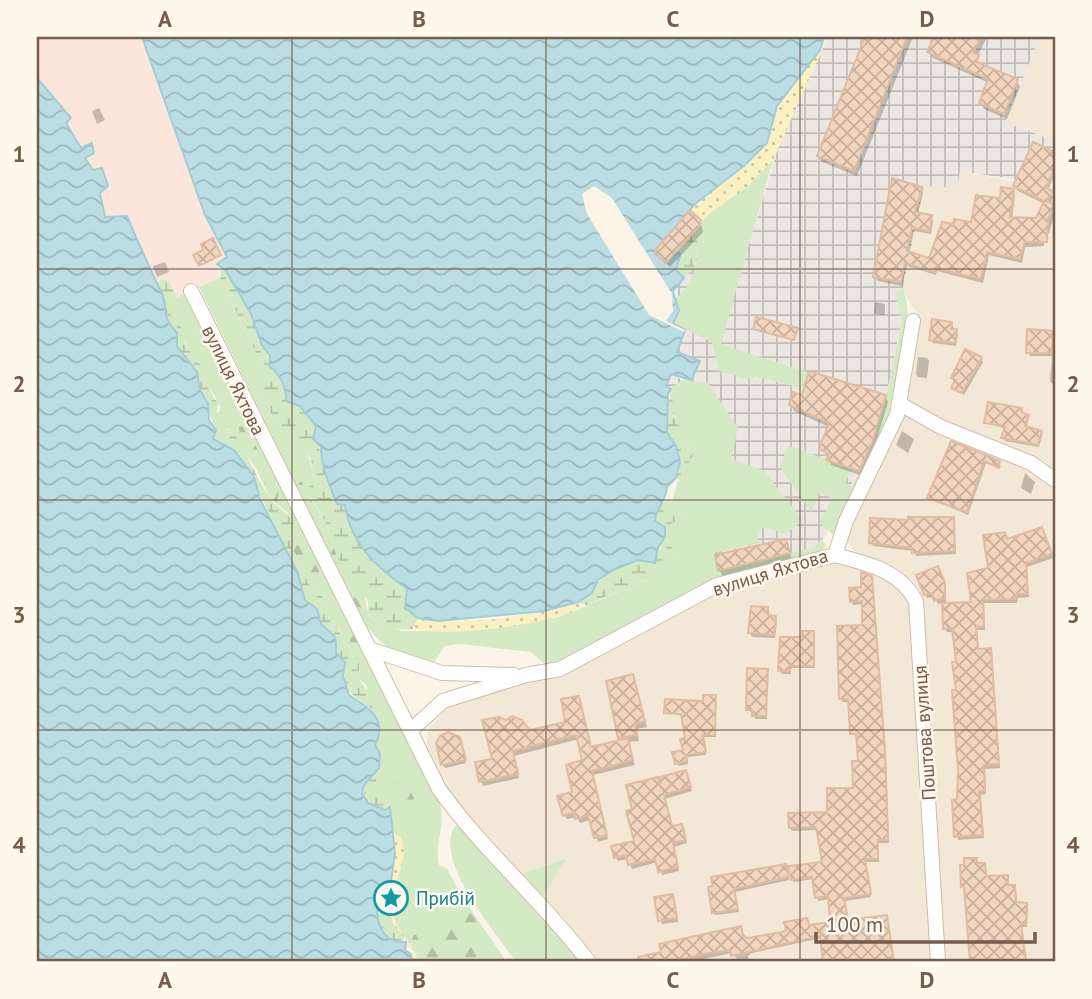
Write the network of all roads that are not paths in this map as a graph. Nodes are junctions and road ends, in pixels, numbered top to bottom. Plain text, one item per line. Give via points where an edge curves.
1 (191, 291) dead end
2 (913, 321) dead end
3 (900, 404) junction
4 (1055, 480) edge
5 (835, 555) junction
6 (369, 649) junction
7 (526, 675) junction
8 (410, 731) junction
9 (589, 962) edge
10 (939, 962) edge

1 - 6 street, вулиця Яхтова
2 - 3 street, вулиця Яхтова
3 - 4 street via 942,427 1031,463
3 - 5 street, вулиця Яхтова
5 - 7 street, вулиця Яхтова via 717,585 560,669
5 - 10 street, Поштова вулиця via 897,577 916,601
6 - 7 street via 442,673
6 - 8 street, вулиця Яхтова
7 - 8 street, вулиця Яхтова via 443,701
8 - 9 street, вулиця Яхтова via 428,771 467,827

